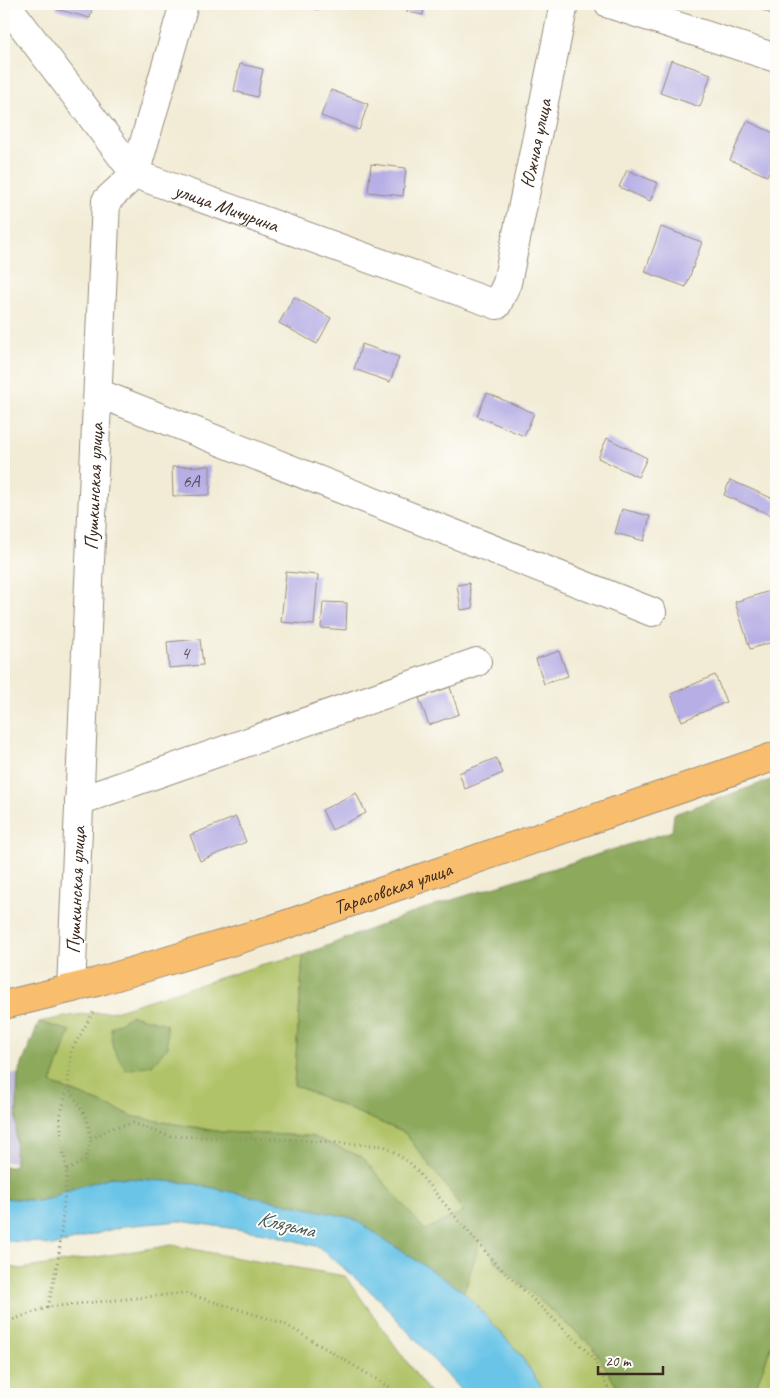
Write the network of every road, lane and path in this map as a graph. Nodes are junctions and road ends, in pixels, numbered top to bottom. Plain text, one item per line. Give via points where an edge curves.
1 (6, 4) edge
2 (184, 4) edge
3 (564, 4) edge
4 (609, 4) edge
5 (776, 58) edge
6 (135, 174) junction
7 (507, 283) joint
8 (98, 393) junction
9 (652, 612) dead end
10 (477, 662) dead end
11 (776, 756) edge
12 (80, 801) junction
13 (117, 976) junction
14 (71, 988) junction
15 (4, 1005) edge
16 (68, 1086) junction
17 (91, 1139) junction
18 (67, 1170) junction
19 (48, 1307) junction
20 (4, 1323) edge
21 (401, 1394) edge
22 (612, 1394) edge

1 - 6 street
2 - 6 street
3 - 7 street, Южная улица
4 - 5 street
6 - 7 street, улица Мичурина via 497,305
6 - 8 street, Пушкинская улица via 106,201
8 - 9 street
8 - 12 street, Пушкинская улица
10 - 12 street
11 - 13 main road, Тарасовская улица via 273,929
12 - 14 street, Пушкинская улица
13 - 14 main road, Тарасовская улица
13 - 16 path via 71,1051
14 - 15 main road, Тарасовская улица
16 - 17 path via 87,1118
16 - 18 path via 60,1117
17 - 18 path via 84,1161
17 - 22 path via 111,1128 133,1123 169,1136 384,1146 410,1163 494,1262 593,1358
18 - 19 path via 59,1255
19 - 20 path
19 - 21 path via 185,1292 283,1323

